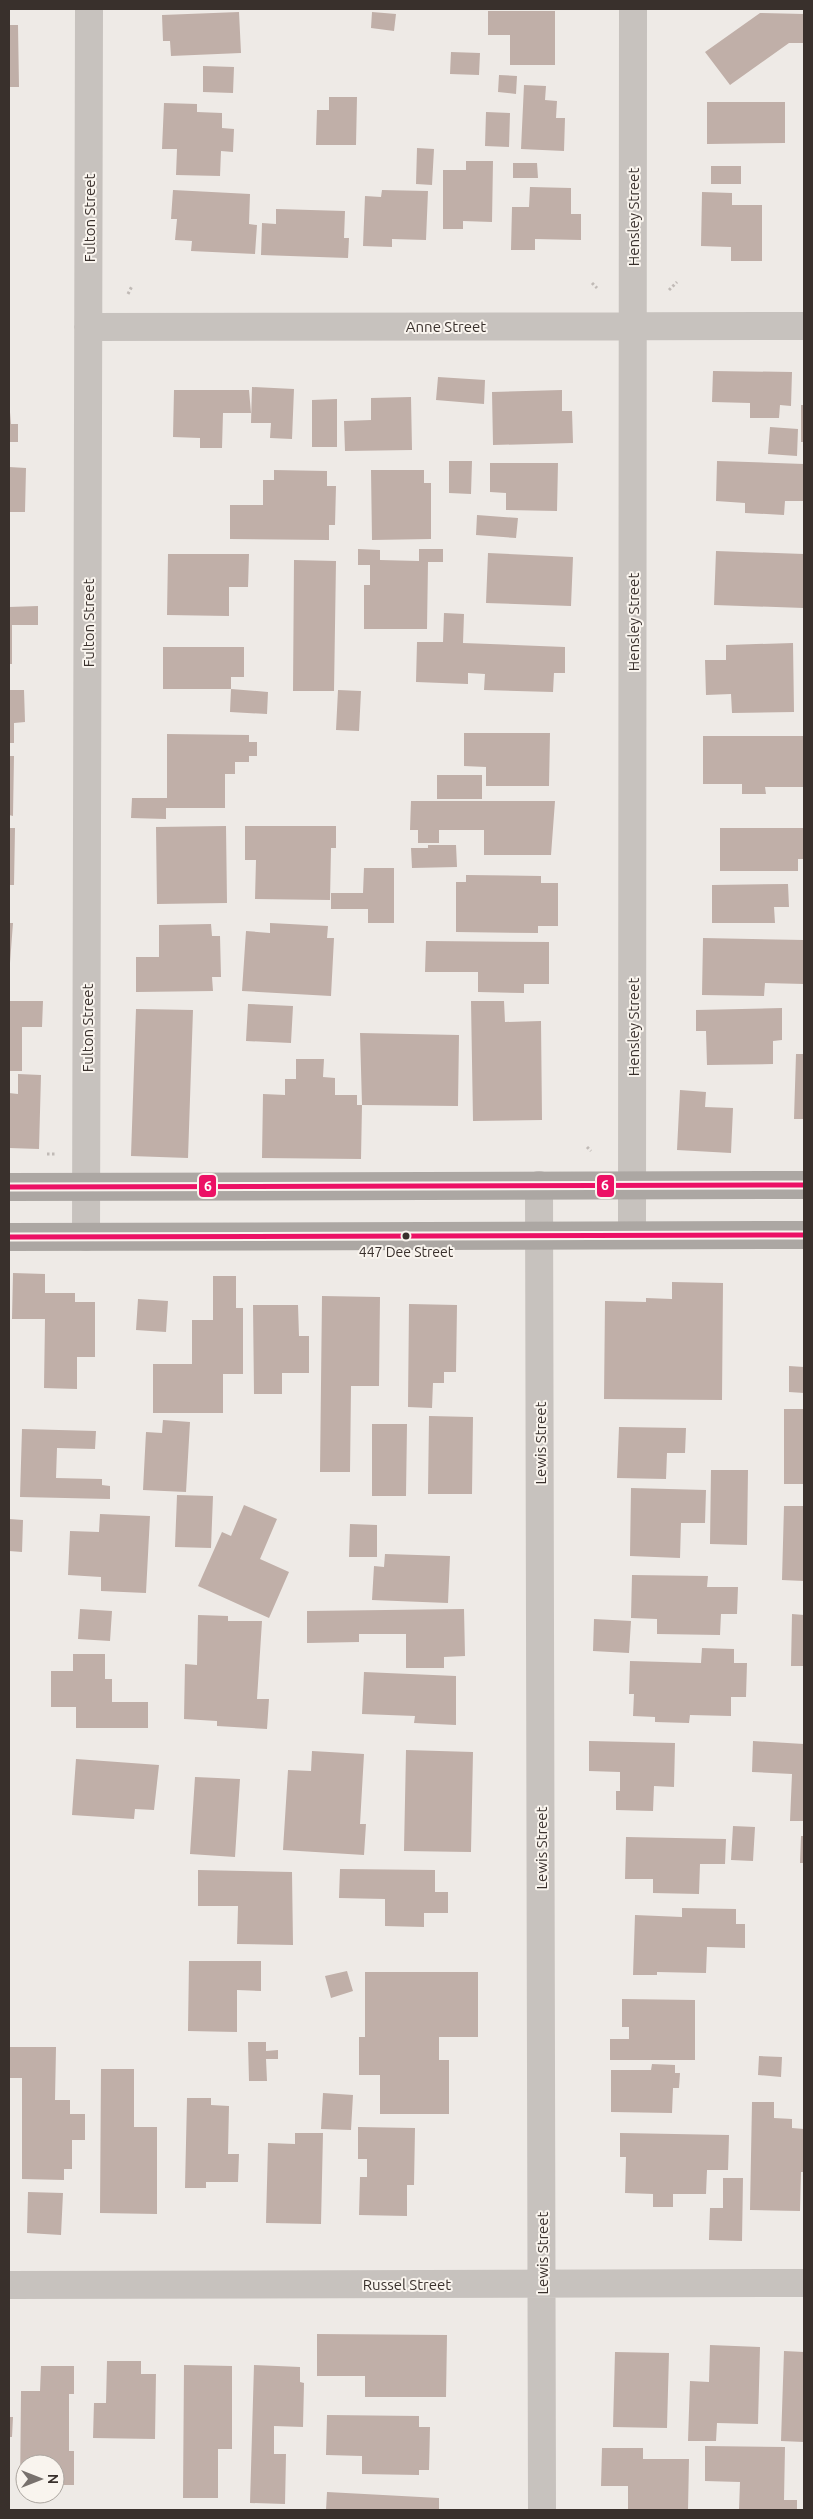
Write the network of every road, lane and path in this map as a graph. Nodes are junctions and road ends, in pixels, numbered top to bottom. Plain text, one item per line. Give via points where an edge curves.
1 (89, 9) edge
2 (633, 9) edge
3 (677, 282) dead end
4 (592, 283) dead end
5 (132, 286) dead end
6 (597, 288) dead end
7 (669, 290) dead end
8 (128, 294) dead end
9 (633, 325) junction
10 (804, 326) edge
11 (88, 327) junction
12 (587, 1146) dead end
13 (591, 1151) dead end
14 (47, 1154) dead end
15 (60, 1154) dead end
16 (539, 1185) junction
17 (632, 1185) junction
18 (804, 1185) edge
19 (86, 1186) junction
20 (9, 1187) edge
21 (804, 1235) edge
22 (540, 1236) junction
23 (632, 1236) junction
24 (9, 1237) edge
25 (86, 1237) junction
26 (804, 2283) edge
27 (542, 2284) junction
28 (9, 2285) edge
29 (542, 2510) edge

1 - 11 street, Fulton Street
2 - 9 street, Hensley Street
3 - 7 path
4 - 6 path
5 - 8 path
9 - 10 street, Anne Street
9 - 11 street, Anne Street
9 - 17 street, Hensley Street
11 - 19 street, Fulton Street
12 - 13 path
14 - 15 path
16 - 17 main road
16 - 19 main road
16 - 22 street, Lewis Street
17 - 18 main road
17 - 23 street, Hensley Street
19 - 20 main road
19 - 25 street, Fulton Street
21 - 23 main road
22 - 23 main road
22 - 25 main road
22 - 27 street, Lewis Street
24 - 25 main road
26 - 27 street, Russel Street
27 - 28 street, Russel Street
27 - 29 street, Lewis Street

